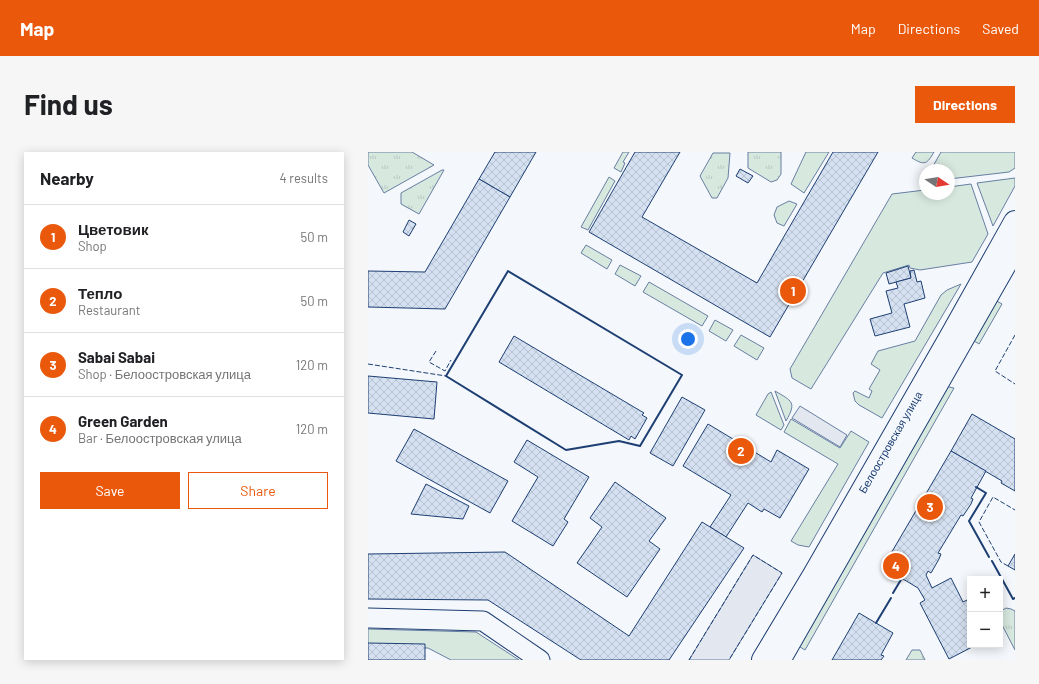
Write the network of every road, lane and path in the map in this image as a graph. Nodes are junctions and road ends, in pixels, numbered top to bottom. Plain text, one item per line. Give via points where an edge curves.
1 (1015, 222) edge
2 (1015, 250) edge
3 (368, 618) edge
4 (540, 660) edge
5 (763, 660) edge
6 (781, 660) edge

1 - 5 main road, Белоостровская улица
2 - 6 street, Белоостровская улица
3 - 4 street via 483,621

